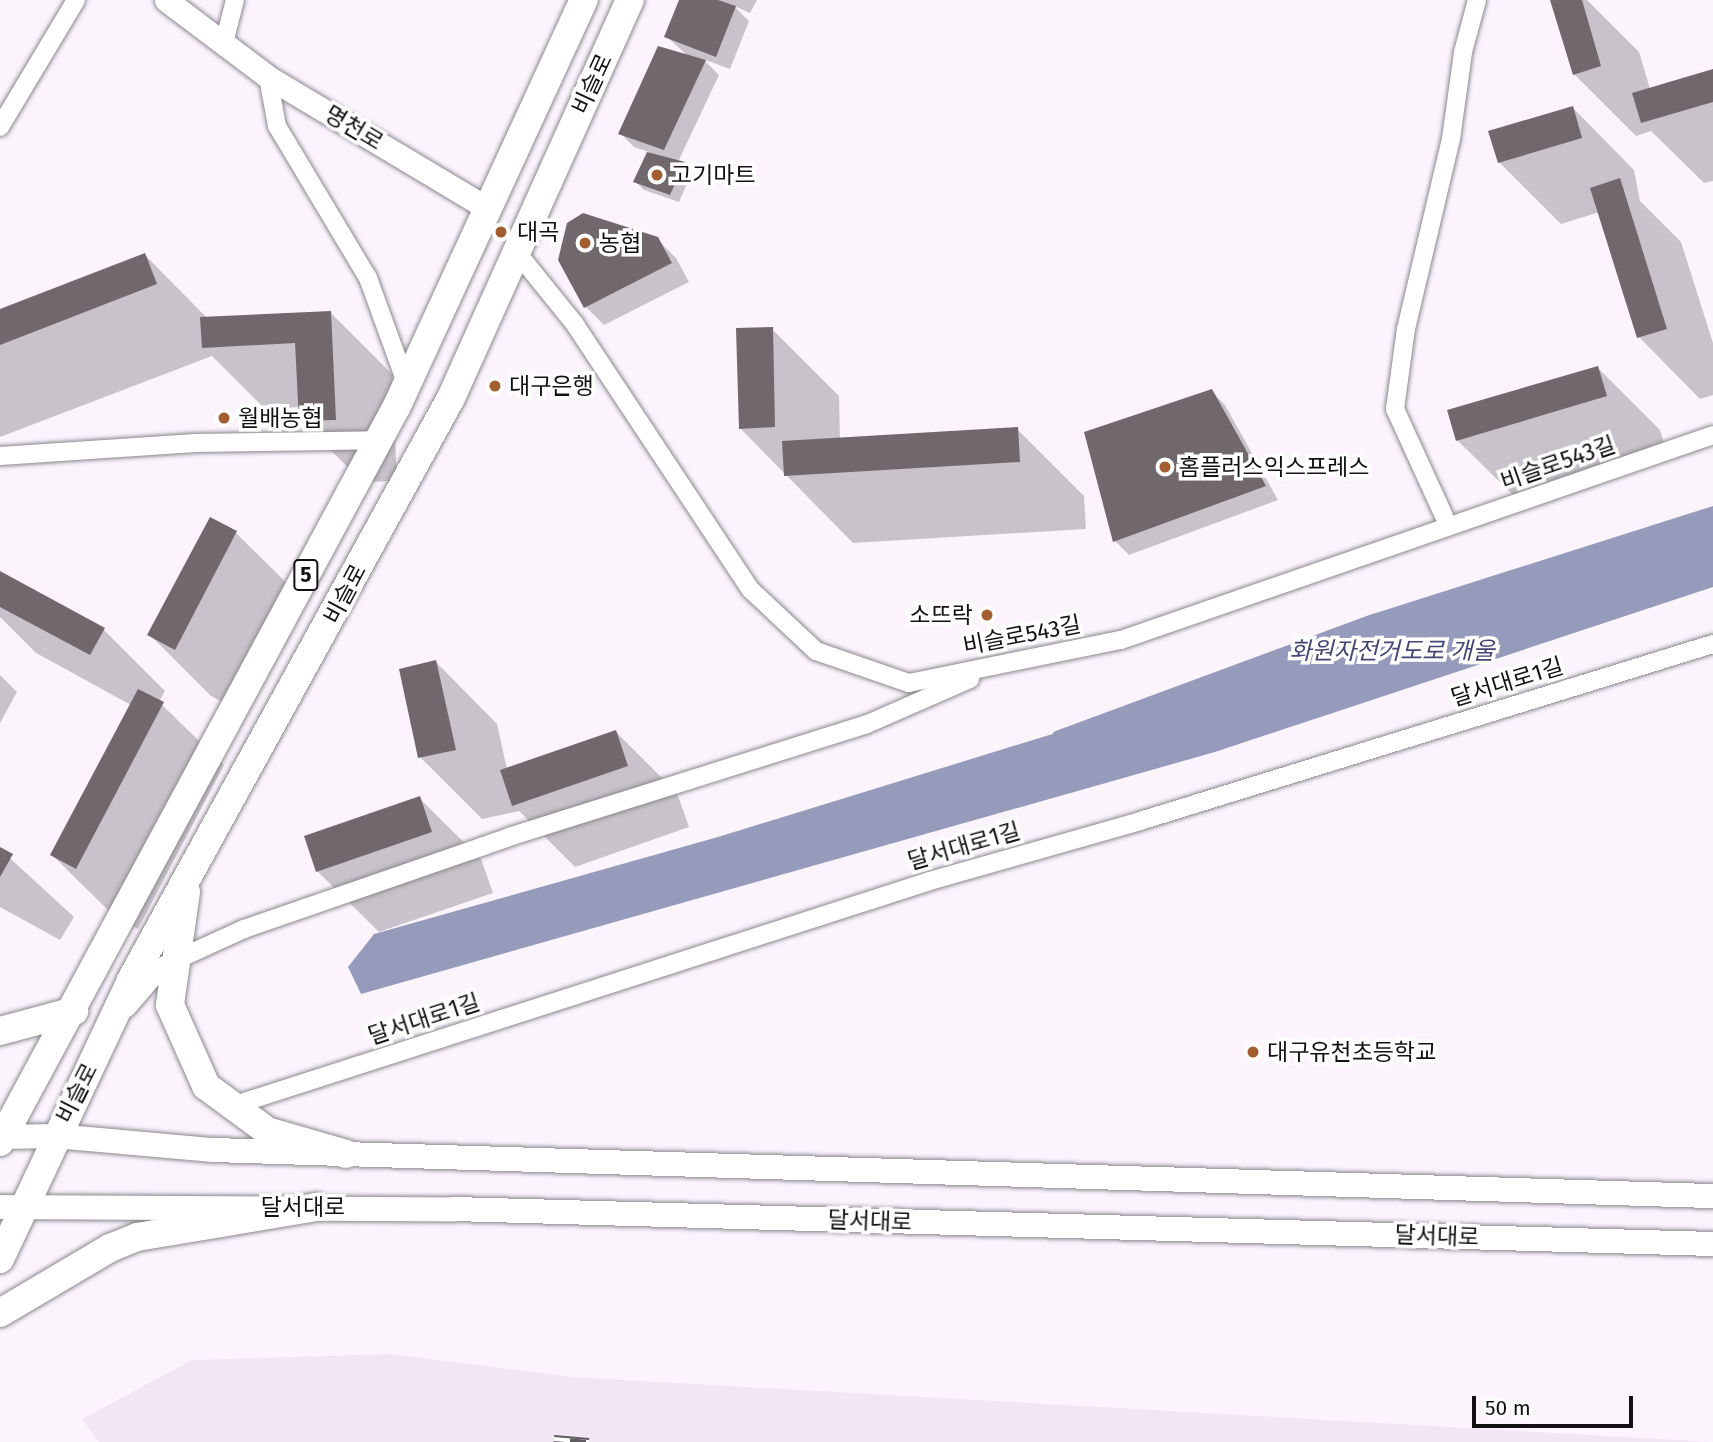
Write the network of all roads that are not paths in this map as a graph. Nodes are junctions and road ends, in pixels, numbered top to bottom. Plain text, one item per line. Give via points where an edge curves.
1 (76, 0) edge
2 (166, 0) edge
3 (234, 0) edge
4 (584, 0) edge
5 (630, 0) edge
6 (1477, 0) edge
7 (224, 43) junction
8 (268, 77) junction
9 (0, 127) edge
10 (487, 208) junction
11 (515, 250) junction
12 (407, 385) junction
13 (1713, 435) edge
14 (378, 440) junction
15 (0, 456) edge
16 (1444, 516) dead end
17 (1713, 644) edge
18 (1013, 662) junction
19 (187, 878) junction
20 (179, 955) junction
21 (74, 1011) junction
22 (113, 1024) junction
23 (0, 1031) edge
24 (232, 1106) junction
25 (55, 1136) junction
26 (1, 1139) edge
27 (346, 1154) junction
28 (1713, 1196) edge
29 (13, 1207) edge
30 (317, 1207) junction
31 (1713, 1244) edge
32 (0, 1259) edge
33 (0, 1313) edge

1 - 9 street
2 - 7 street, 명천로
3 - 7 street
4 - 10 main road, 비슬로 / 5
5 - 11 main road, 비슬로 / 5
6 - 16 street via 1463,52 1451,139 1406,329 1395,409
7 - 8 street, 명천로
8 - 10 street, 명천로
8 - 12 street via 276,126 368,278
10 - 12 main road, 비슬로 / 5
11 - 18 street, 비슬로543길 via 574,323 751,590 816,650 909,683
11 - 19 main road, 비슬로 / 5 via 451,398
12 - 14 main road, 비슬로 / 5
13 - 18 street, 비슬로543길 via 1121,640
14 - 15 street via 196,443
14 - 21 main road, 비슬로 / 5
17 - 24 street, 달서대로1길 via 930,881
18 - 20 street via 865,724 509,837
19 - 20 main road
19 - 22 main road, 비슬로 / 5 via 131,980
20 - 22 street via 163,966
20 - 24 main road via 170,1005 206,1086
21 - 23 main road
21 - 26 main road, 비슬로 / 5
22 - 25 main road, 비슬로 / 5
24 - 27 main road via 267,1131
25 - 26 main road
25 - 27 main road via 169,1147
25 - 29 main road, 비슬로 / 5 via 39,1177
27 - 28 main road
29 - 30 main road, 달서대로
29 - 32 main road, 비슬로
30 - 31 main road, 달서대로
30 - 33 main road via 137,1237

